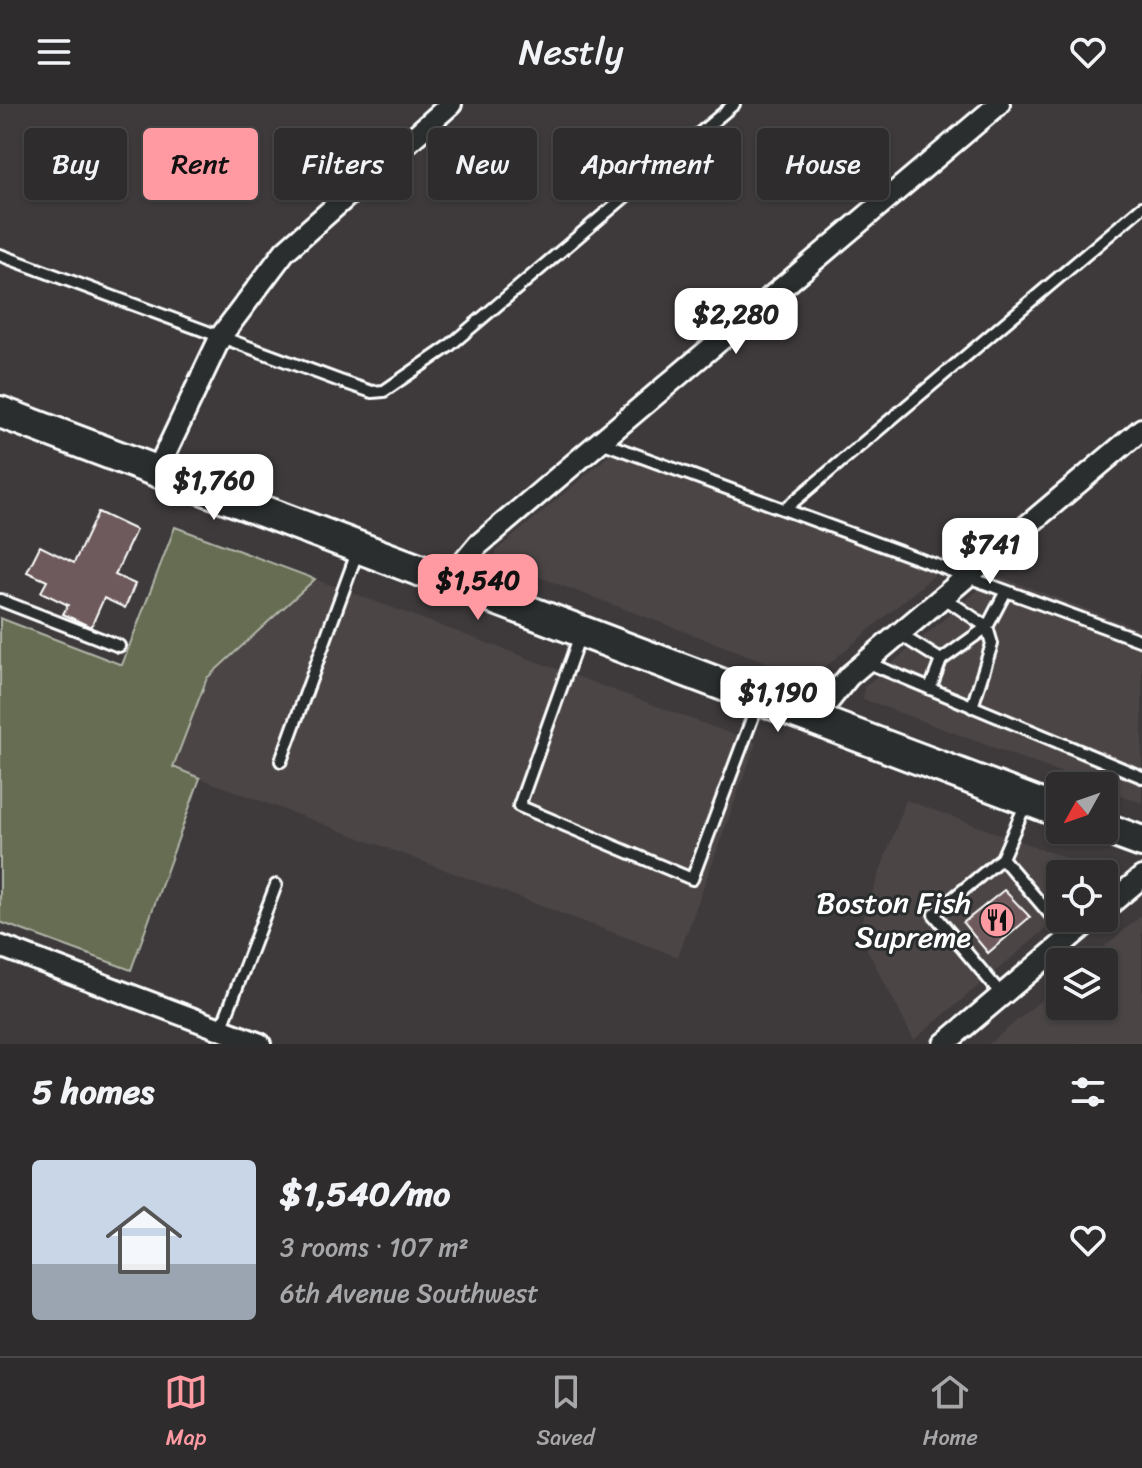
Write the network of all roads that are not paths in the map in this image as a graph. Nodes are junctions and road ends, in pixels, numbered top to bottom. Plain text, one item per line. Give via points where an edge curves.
1 (734, 104) edge
2 (999, 104) edge
3 (446, 106) edge
4 (1142, 207) edge
5 (0, 255) edge
6 (221, 336) junction
7 (0, 412) edge
8 (1142, 429) edge
9 (601, 442) junction
10 (157, 471) junction
11 (785, 509) junction
12 (359, 548) junction
13 (967, 577) junction
14 (447, 582) junction
15 (1006, 591) junction
16 (943, 597) junction
17 (0, 600) edge
18 (987, 627) junction
19 (582, 632) junction
20 (899, 634) junction
21 (1142, 641) edge
22 (119, 646) dead end
23 (941, 660) junction
24 (866, 662) junction
25 (930, 689) junction
26 (759, 698) junction
27 (972, 707) junction
28 (814, 719) junction
29 (281, 761) dead end
30 (1142, 777) edge
31 (1028, 799) junction
32 (1046, 806) edge
33 (1118, 833) edge
34 (1142, 842) edge
35 (1002, 858) junction
36 (1142, 877) edge
37 (276, 885) dead end
38 (1118, 897) edge
39 (1077, 932) edge
40 (1070, 938) junction
41 (0, 946) edge
42 (1002, 995) junction
43 (221, 1029) junction
44 (260, 1044) edge
45 (944, 1044) edge

1 - 6 lane via 448,347 384,391 372,392
2 - 9 street
3 - 6 street via 285,251
4 - 11 lane
5 - 6 lane
6 - 10 street
7 - 10 main road
8 - 13 street
9 - 11 lane
9 - 14 street via 478,545
10 - 12 main road
11 - 13 lane
12 - 14 main road
12 - 29 lane
13 - 15 lane
13 - 16 street
14 - 19 main road
15 - 18 lane
15 - 21 lane
16 - 18 lane
16 - 20 street
17 - 22 lane
18 - 23 lane
18 - 27 lane via 992,644
19 - 26 main road
19 - 26 lane via 519,806 692,879
20 - 23 lane
20 - 24 street
23 - 25 lane
24 - 25 lane
24 - 28 street
25 - 27 lane
26 - 28 main road
27 - 30 lane
28 - 31 main road
31 - 32 main road
31 - 35 lane
33 - 34 main road
35 - 40 lane
35 - 42 lane via 934,914
36 - 38 street
37 - 43 lane
39 - 40 street
40 - 42 street
41 - 43 street
42 - 45 street
43 - 44 street

